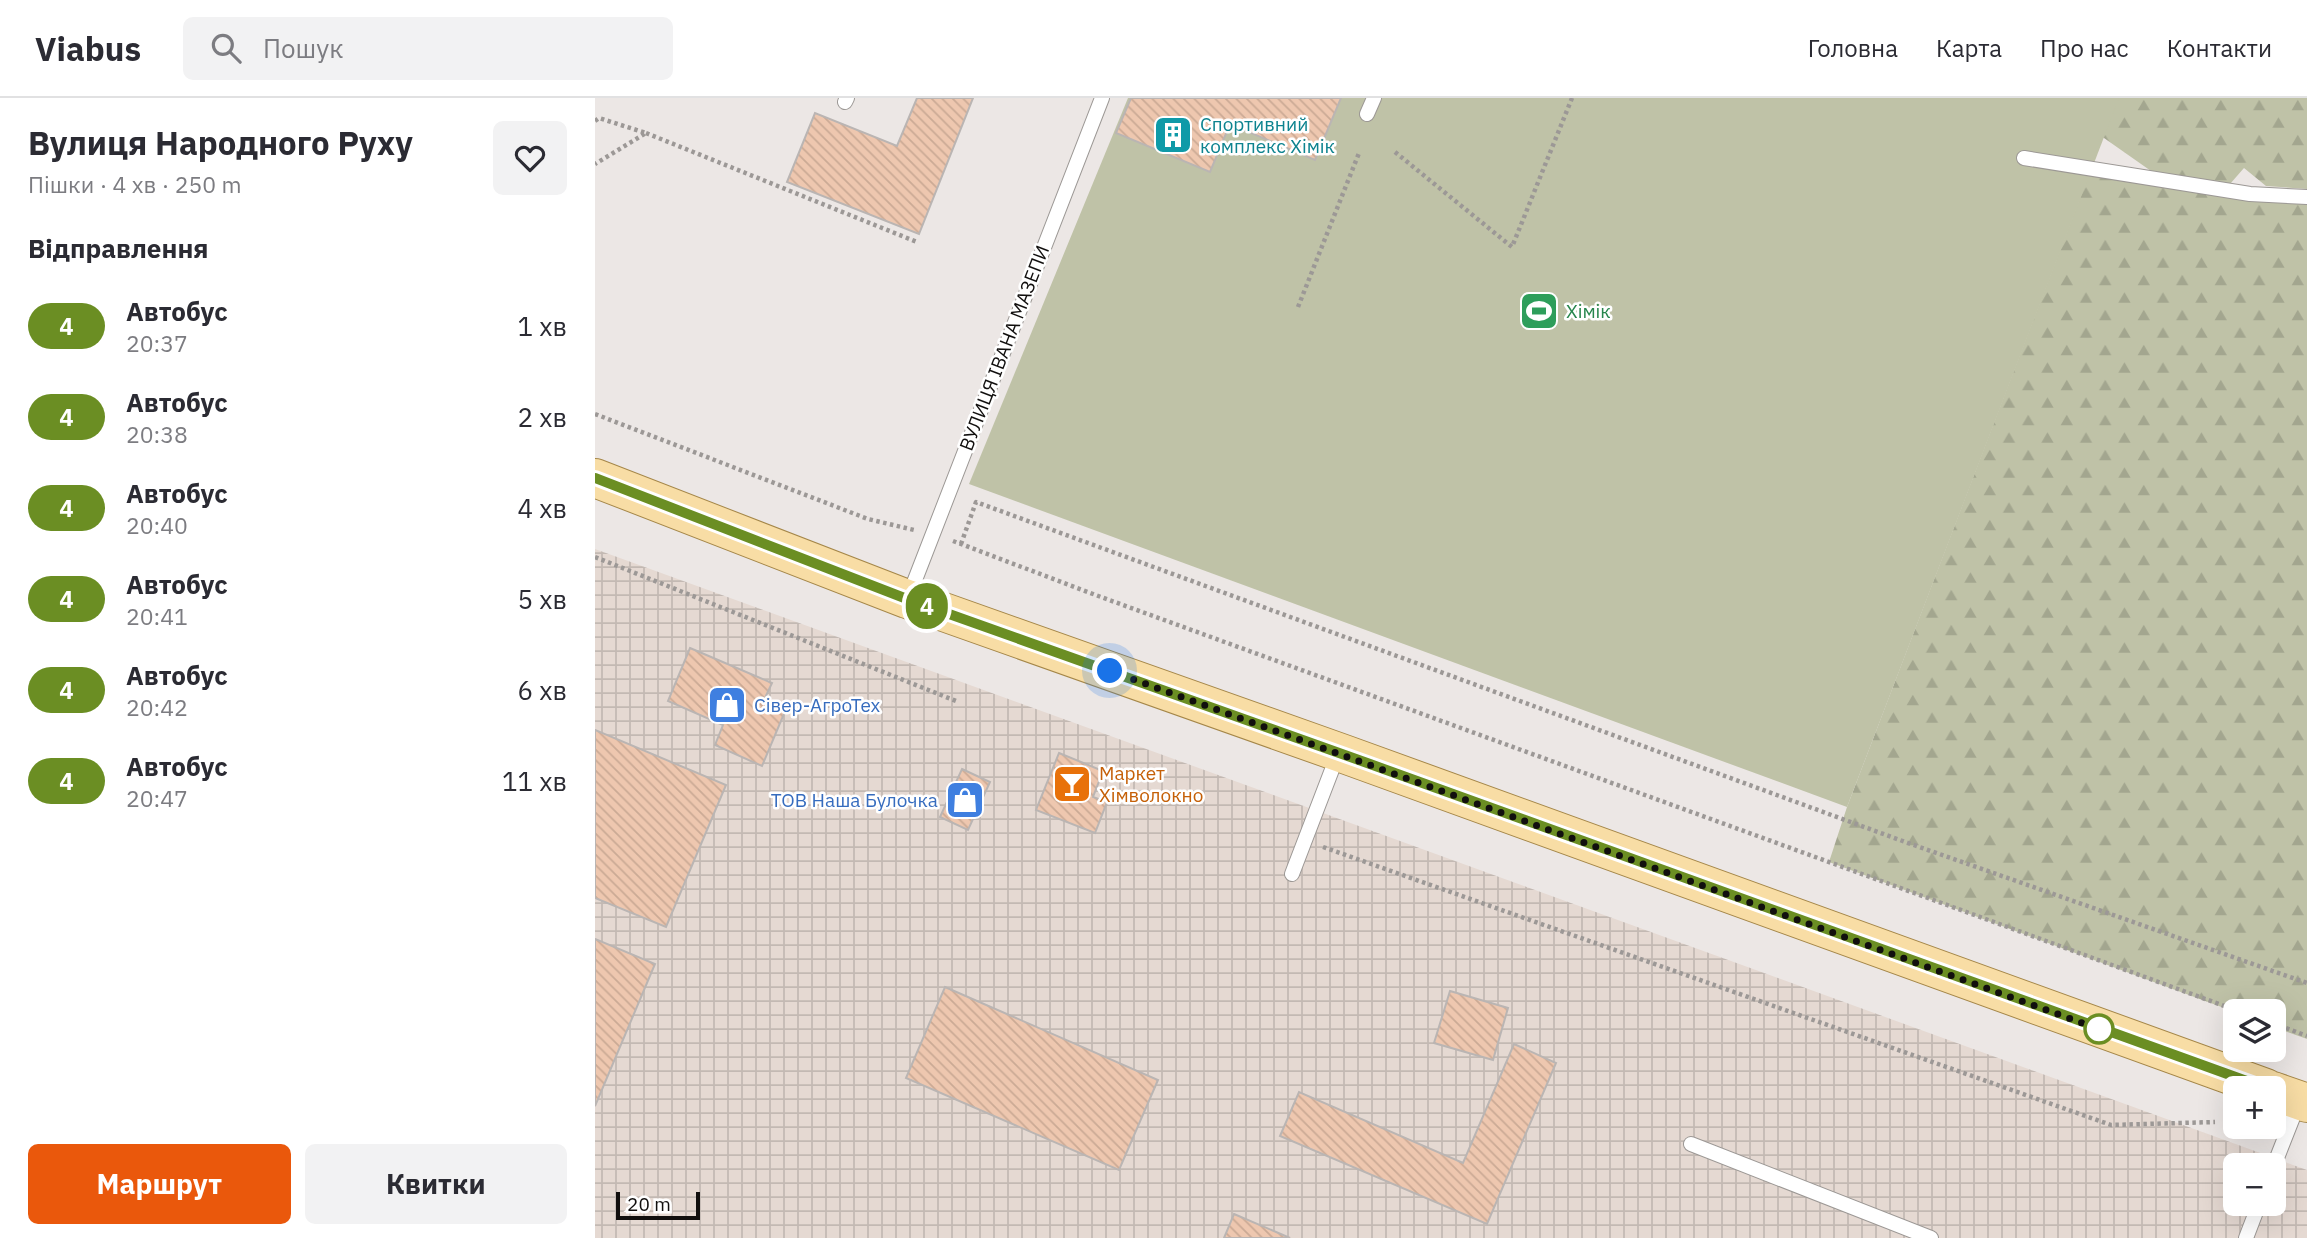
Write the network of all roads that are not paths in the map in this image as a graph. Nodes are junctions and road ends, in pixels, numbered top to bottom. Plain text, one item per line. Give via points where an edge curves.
1 (1102, 98) edge
2 (1374, 98) edge
3 (1367, 114) dead end
4 (2024, 158) dead end
5 (2307, 197) edge
6 (595, 478) edge
7 (907, 599) junction
8 (1338, 752) junction
9 (1292, 874) dead end
10 (2287, 1096) edge
11 (1691, 1143) dead end
12 (2276, 1153) edge
13 (2254, 1216) edge
14 (1931, 1238) edge
15 (2246, 1238) edge

1 - 7 lane, ВУЛИЦЯ ІВАНА МАЗЕПИ
2 - 3 lane
4 - 5 lane via 2250,194
6 - 7 main road
7 - 8 main road
8 - 9 lane
8 - 10 main road
10 - 12 lane
11 - 14 lane
13 - 15 lane

